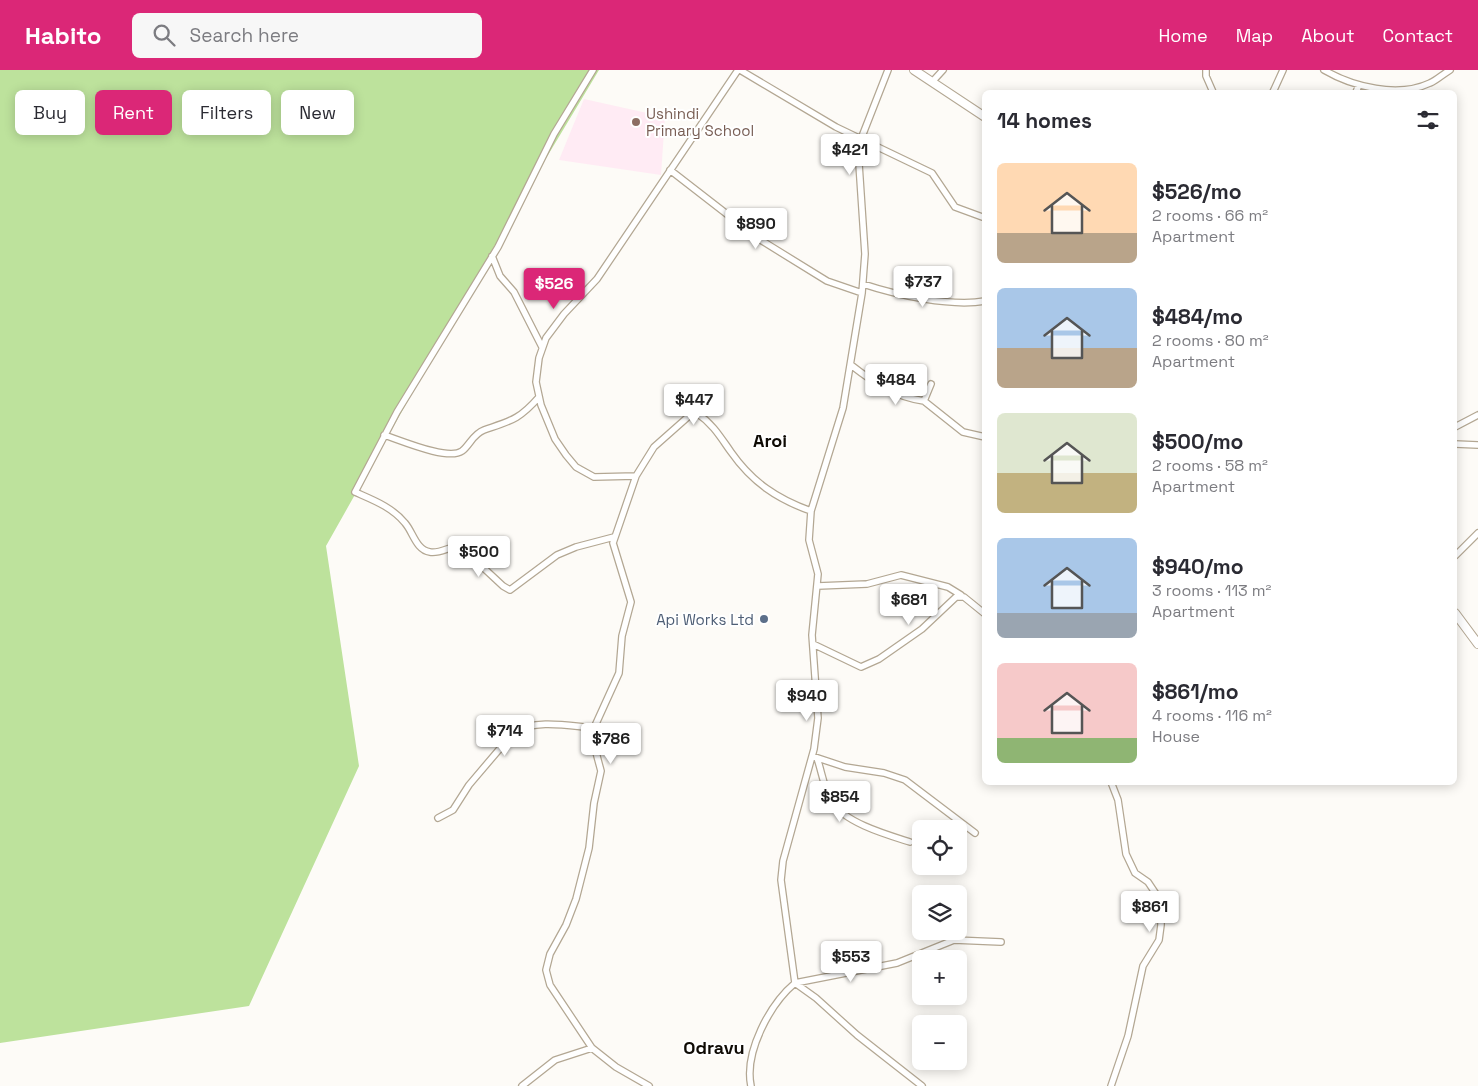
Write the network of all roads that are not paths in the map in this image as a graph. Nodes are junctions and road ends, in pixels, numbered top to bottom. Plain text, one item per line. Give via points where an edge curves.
1 (593, 70) edge
2 (739, 70) edge
3 (888, 70) edge
4 (914, 70) edge
5 (944, 70) edge
6 (1206, 70) edge
7 (1283, 70) edge
8 (1324, 70) edge
9 (1450, 70) edge
10 (932, 82) junction
11 (1359, 85) junction
12 (1212, 90) edge
13 (1274, 90) edge
14 (1357, 90) edge
15 (1377, 90) edge
16 (1407, 90) edge
17 (982, 115) edge
18 (860, 139) junction
19 (670, 170) junction
20 (982, 217) edge
21 (492, 256) junction
22 (864, 284) junction
23 (862, 293) junction
24 (982, 301) edge
25 (542, 347) junction
26 (851, 365) junction
27 (931, 384) dead end
28 (539, 398) junction
29 (924, 401) junction
30 (1478, 415) edge
31 (1457, 426) edge
32 (384, 435) junction
33 (982, 436) edge
34 (1457, 444) edge
35 (1478, 446) edge
36 (636, 476) junction
37 (812, 510) junction
38 (1478, 533) edge
39 (614, 537) junction
40 (1457, 554) edge
41 (818, 586) junction
42 (961, 595) junction
43 (982, 612) edge
44 (1457, 617) edge
45 (1478, 643) edge
46 (813, 644) junction
47 (594, 728) junction
48 (815, 757) junction
49 (1112, 785) edge
50 (438, 818) dead end
51 (975, 833) dead end
52 (910, 842) dead end
53 (1001, 942) dead end
54 (795, 983) junction
55 (592, 1048) junction
56 (522, 1086) edge
57 (649, 1086) edge
58 (751, 1086) edge
59 (922, 1086) edge
60 (1111, 1086) edge

1 - 21 street via 554,134
2 - 18 street
2 - 19 street
3 - 18 street
4 - 10 main road
5 - 10 street
6 - 12 street
7 - 13 street
8 - 11 street
9 - 16 street via 1430,83
10 - 17 main road
11 - 14 street
11 - 15 street
18 - 20 street via 932,173 955,207
18 - 22 street
19 - 23 street via 759,240 827,281
19 - 25 street via 597,279 564,314
21 - 25 street via 500,276 514,292
21 - 32 street
22 - 23 street
22 - 24 street via 899,295 961,303
23 - 26 street
25 - 28 street via 536,382
26 - 29 street via 898,396
26 - 37 street via 844,408
27 - 29 street
28 - 32 street via 509,423 478,433 456,454 441,453
28 - 36 street via 555,438 576,467 594,477
29 - 33 street via 963,432
30 - 31 street
32 - 39 street via 355,492 394,512 425,550 435,552 456,546 464,548 506,589 514,589 562,553
34 - 35 street
36 - 37 street via 654,448 694,413 719,433 741,465 770,492
36 - 39 street
37 - 41 street via 809,540 815,557
38 - 40 street
39 - 47 street via 613,548 631,602 622,636 618,673
41 - 42 street via 867,584 901,576 948,587
41 - 46 street
42 - 43 street
42 - 46 street via 950,601 922,629 868,665 856,666
44 - 45 main road
46 - 48 street via 818,718
47 - 50 street via 529,726 514,732 453,810
47 - 55 street via 594,745 601,771 589,848 576,899 546,962 550,985
48 - 51 street via 905,780
48 - 52 street via 835,807 868,828
48 - 54 street via 781,871
49 - 60 street via 1118,800 1126,854 1135,873 1148,882 1156,894 1162,924 1159,940 1142,966 1128,1036
53 - 54 street via 954,940 897,963
54 - 58 street via 775,1006 754,1047 748,1071
54 - 59 street
55 - 56 street via 555,1060
55 - 57 street

